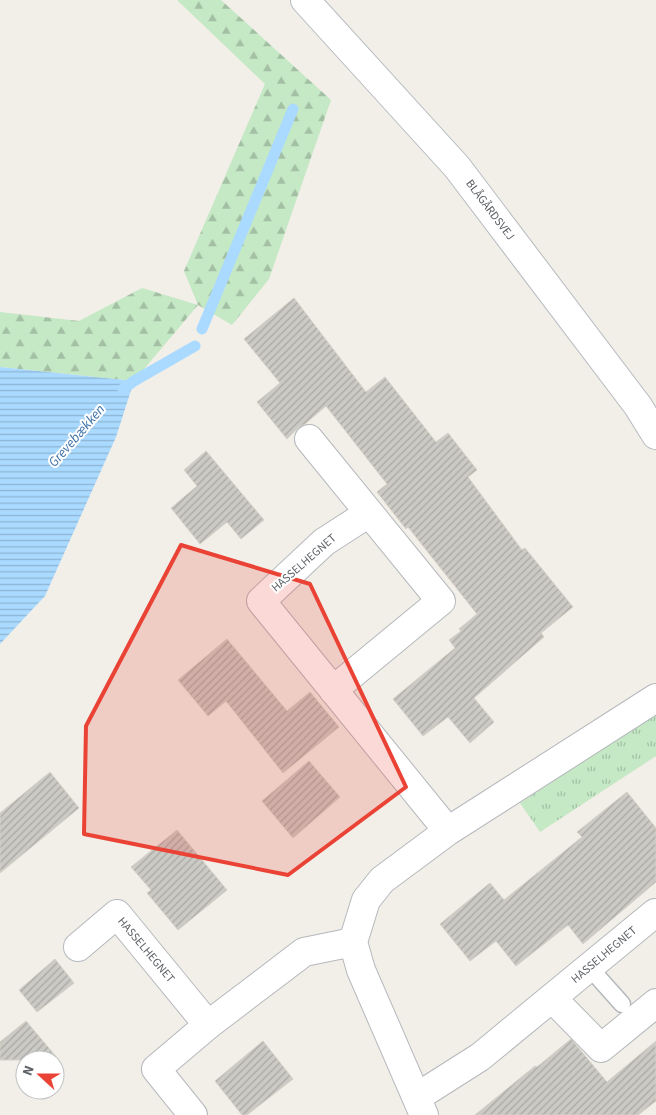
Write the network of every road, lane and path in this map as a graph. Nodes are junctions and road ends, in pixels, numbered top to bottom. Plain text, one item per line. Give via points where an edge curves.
1 (305, 0) edge
2 (656, 434) edge
3 (309, 439) dead end
4 (369, 513) junction
5 (333, 690) junction
6 (656, 698) edge
7 (448, 831) junction
8 (656, 914) edge
9 (353, 942) junction
10 (78, 947) dead end
11 (589, 967) junction
12 (552, 998) junction
13 (656, 1003) edge
14 (622, 1004) dead end
15 (208, 1025) junction
16 (421, 1106) edge
17 (193, 1115) edge

1 - 2 street, BLÅGÅRDSVEJ via 457,167
3 - 4 street
4 - 5 street, HASSELHEGNET via 324,542 261,601
4 - 5 street via 442,601
5 - 7 street, HASSELHEGNET
6 - 7 street
7 - 9 street via 382,880 366,900
8 - 11 street, HASSELHEGNET
9 - 15 street via 304,952
9 - 16 street, HASSELHEGNET via 361,970
10 - 15 street, HASSELHEGNET via 117,914
11 - 12 street, HASSELHEGNET
11 - 14 lane
12 - 13 street via 601,1048
12 - 16 street, HASSELHEGNET
15 - 17 street via 156,1069

